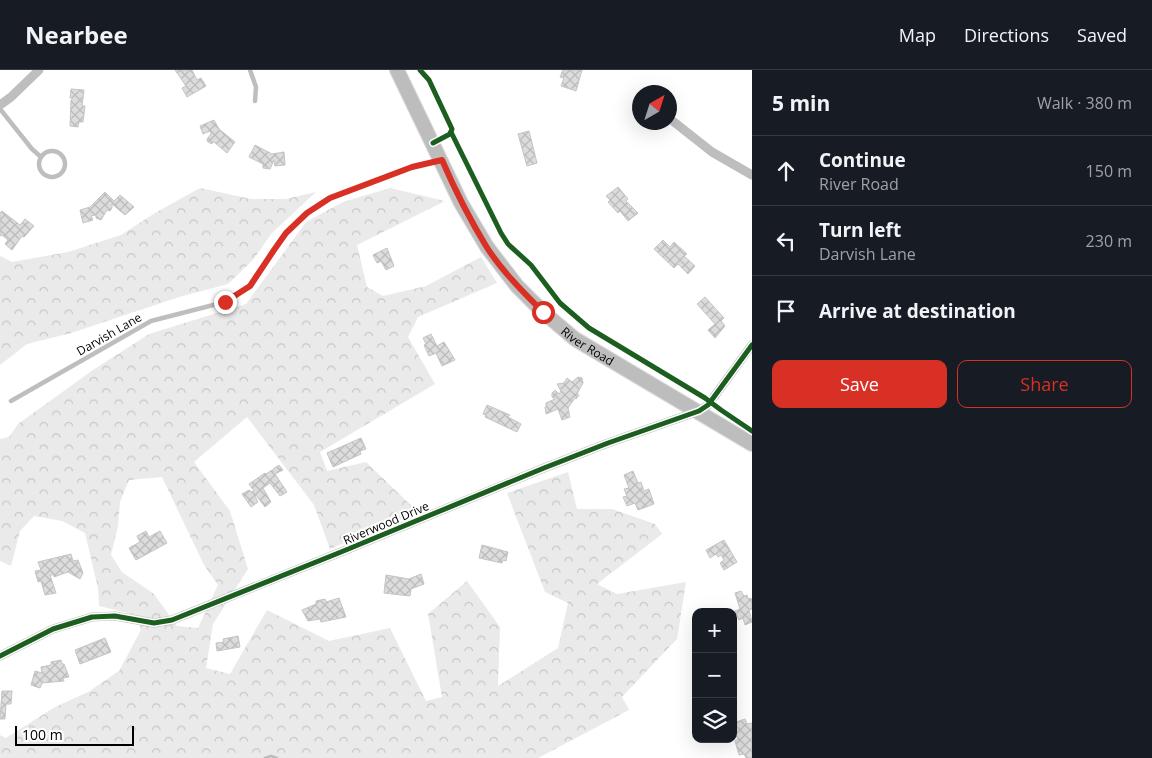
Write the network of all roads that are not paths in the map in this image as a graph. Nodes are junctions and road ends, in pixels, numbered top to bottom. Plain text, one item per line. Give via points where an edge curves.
1 (39, 70) edge
2 (250, 70) edge
3 (397, 70) edge
4 (255, 101) dead end
5 (0, 105) edge
6 (0, 109) edge
7 (677, 124) edge
8 (41, 157) junction
9 (442, 160) junction
10 (752, 175) edge
11 (752, 345) edge
12 (11, 401) dead end
13 (699, 411) junction
14 (752, 444) edge
15 (0, 656) edge

1 - 5 street
2 - 4 lane via 256,87
3 - 9 main road, River Road
6 - 8 lane
7 - 10 street via 712,152
8 - 8 lane via 39,164 45,174 56,176 62,171 65,163 59,153 52,151
9 - 12 lane, Darvish Lane via 412,167 330,198 307,213 286,233 250,286 225,302 151,321
9 - 13 main road, River Road via 461,203 487,247 517,286 543,312 575,338
11 - 13 street, Riverwood Drive via 708,405
13 - 14 main road, River Road
13 - 15 street, Riverwood Drive via 562,461 172,620 154,623 115,616 92,617 53,629

